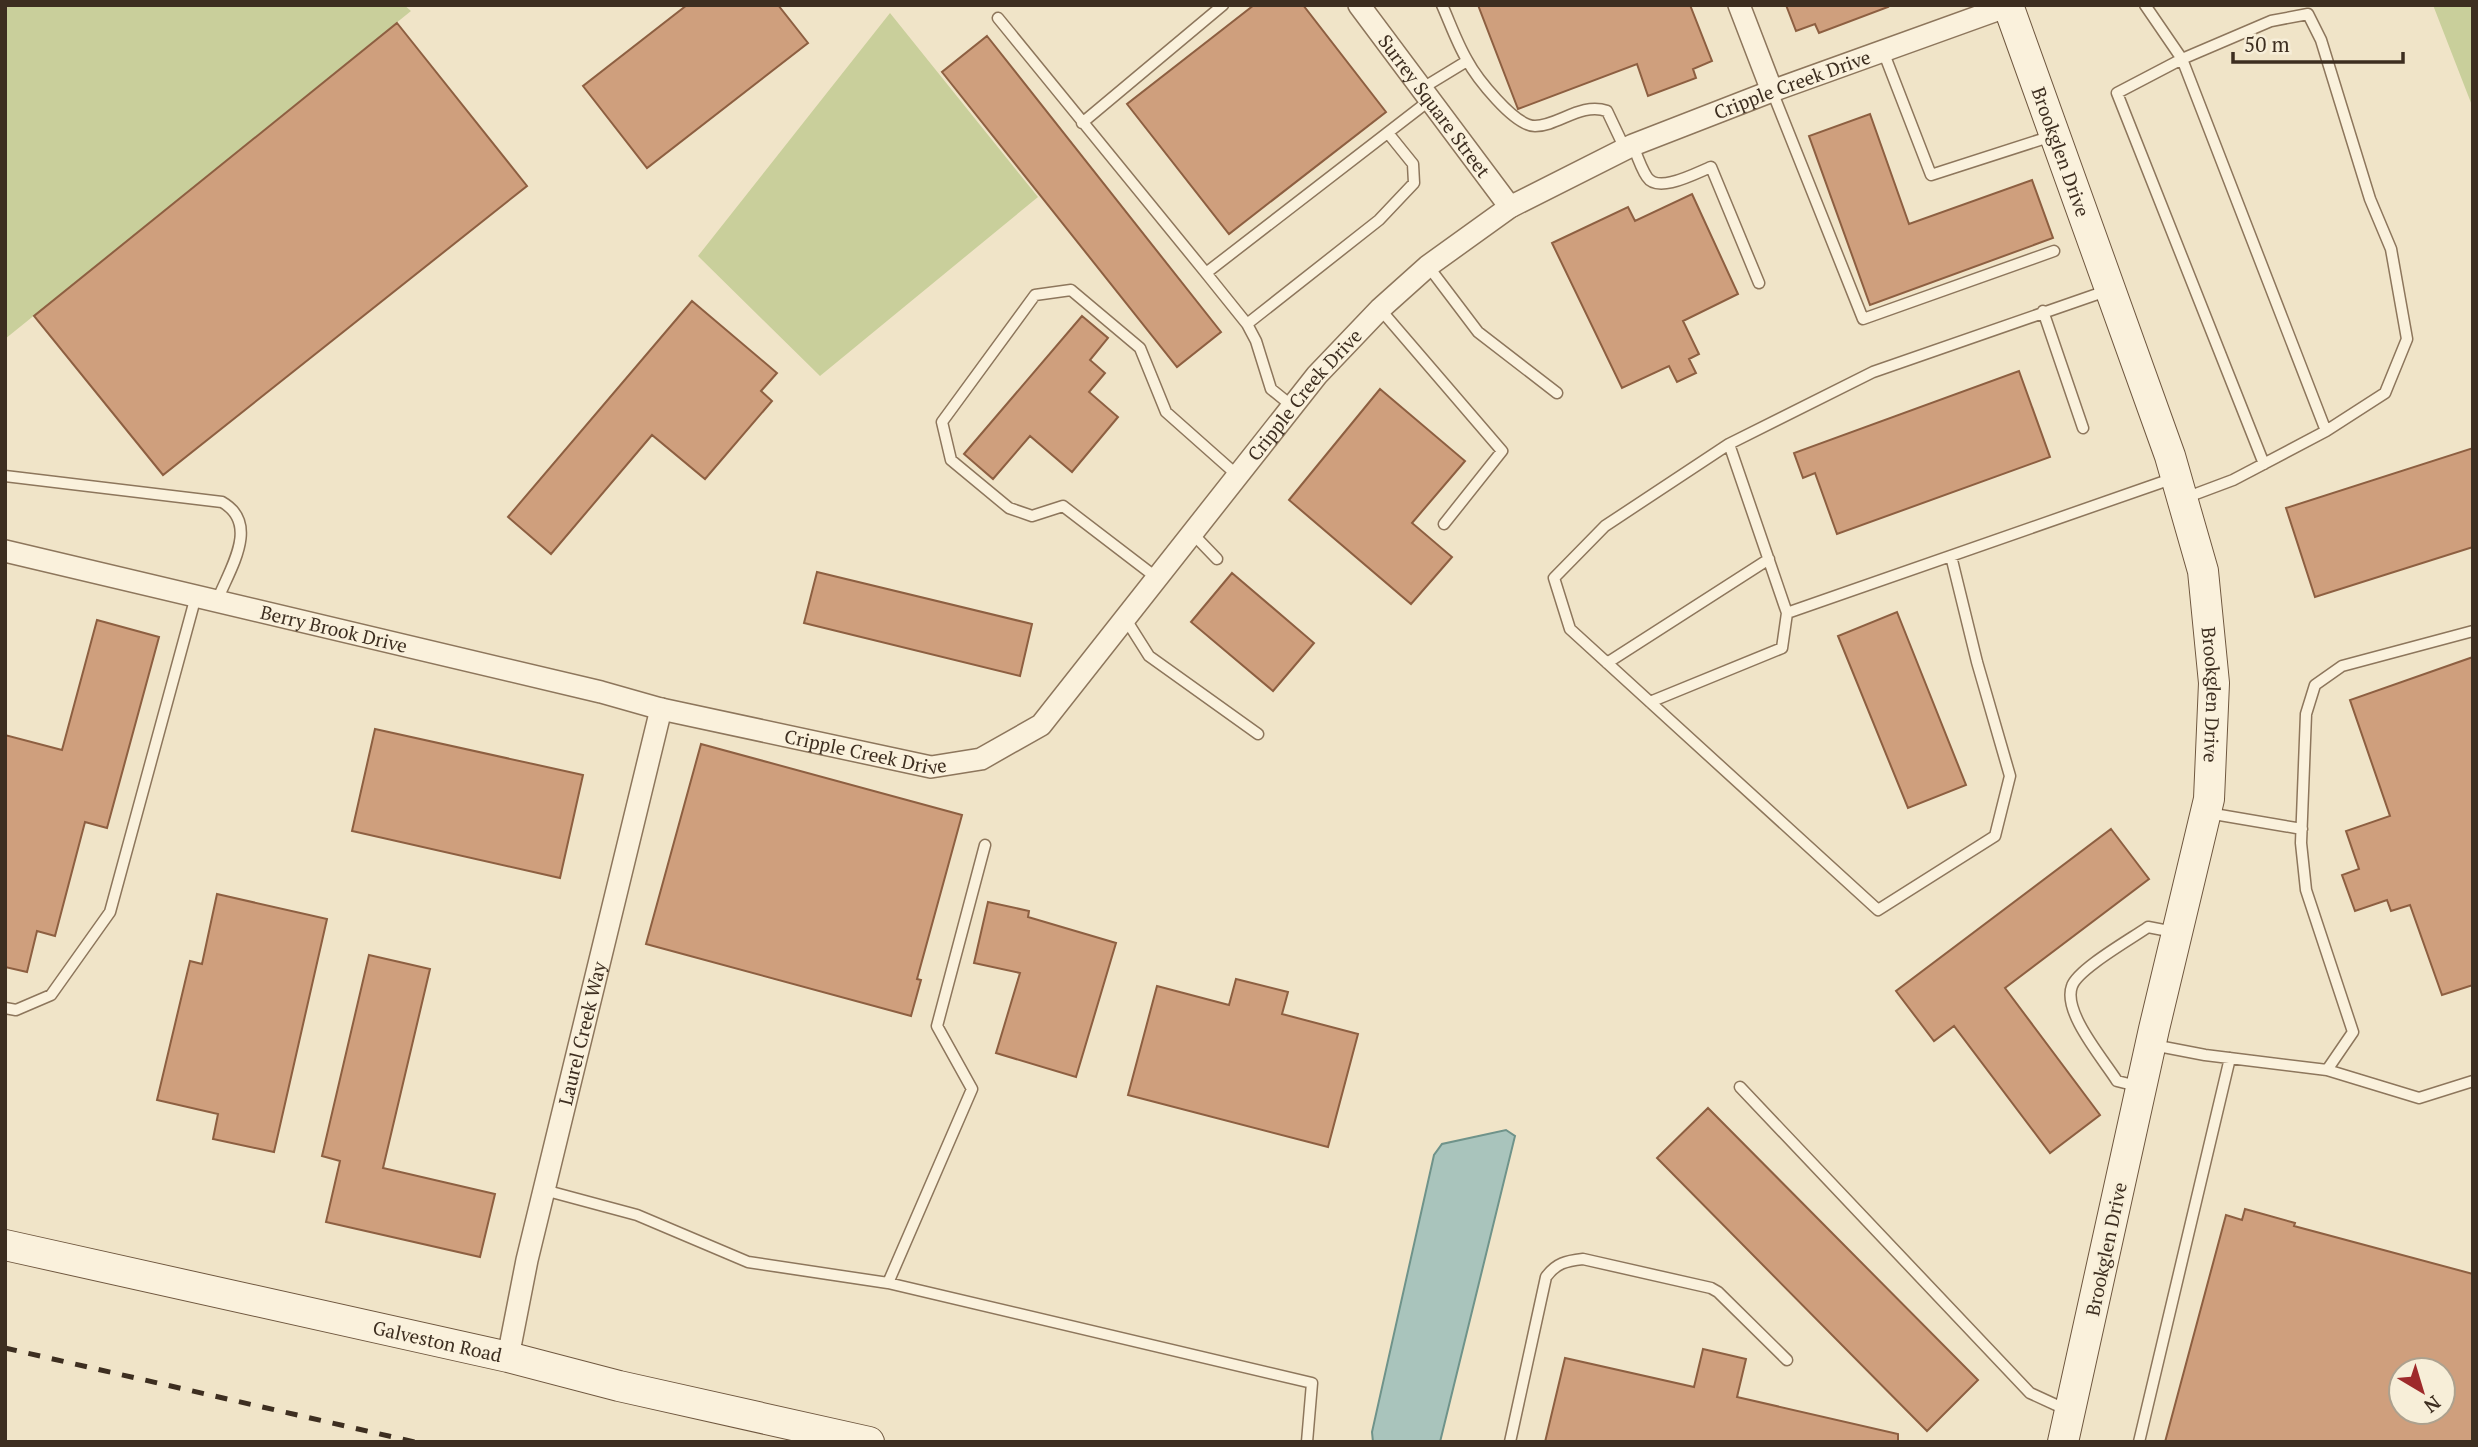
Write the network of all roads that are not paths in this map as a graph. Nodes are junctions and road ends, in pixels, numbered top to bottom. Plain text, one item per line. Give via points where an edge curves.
1 (1223, 5) edge
2 (1359, 5) edge
3 (1442, 5) edge
4 (1738, 5) edge
5 (2145, 5) edge
6 (2008, 6) edge
7 (998, 18) dead end
8 (1884, 51) junction
9 (2182, 59) junction
10 (1467, 61) junction
11 (1772, 91) junction
12 (1426, 95) junction
13 (1082, 123) junction
14 (1388, 133) junction
15 (2054, 136) junction
16 (1629, 147) junction
17 (1510, 207) junction
18 (2054, 251) dead end
19 (1428, 266) junction
20 (1206, 273) junction
21 (1759, 284) dead end
22 (2110, 289) junction
23 (1380, 309) junction
24 (2043, 311) junction
25 (1247, 324) junction
26 (1557, 393) dead end
27 (1292, 406) junction
28 (2083, 428) dead end
29 (2326, 431) junction
30 (1729, 444) junction
31 (2264, 464) junction
32 (5, 475) edge
33 (1237, 475) junction
34 (2179, 488) junction
35 (1444, 524) dead end
36 (1192, 533) junction
37 (5, 551) edge
38 (1951, 555) junction
39 (1217, 559) dead end
40 (1769, 559) junction
41 (1157, 578) junction
42 (196, 596) junction
43 (217, 601) junction
44 (1787, 613) junction
45 (1125, 618) junction
46 (2473, 631) edge
47 (1607, 663) junction
48 (1650, 702) junction
49 (661, 709) junction
50 (1258, 734) dead end
51 (2205, 813) junction
52 (2302, 830) junction
53 (985, 845) dead end
54 (2177, 932) junction
55 (5, 1007) edge
56 (2151, 1044) junction
57 (2230, 1058) junction
58 (2326, 1070) junction
59 (2473, 1081) edge
60 (1740, 1087) dead end
61 (2141, 1087) junction
62 (544, 1190) junction
63 (5, 1245) edge
64 (888, 1283) junction
65 (508, 1357) junction
66 (1787, 1360) dead end
67 (2070, 1411) junction
68 (869, 1442) edge
69 (1307, 1442) edge
70 (1510, 1442) edge
71 (2063, 1442) edge
72 (2138, 1442) edge

1 - 13 lane
2 - 12 street, Surrey Square Street
3 - 10 lane
4 - 11 street
5 - 9 lane
6 - 8 street, Cripple Creek Drive
6 - 15 street, Brookglen Drive
7 - 13 lane
8 - 11 street, Cripple Creek Drive
8 - 15 lane via 1931,176
9 - 29 lane
9 - 29 lane via 2271,21 2308,14 2321,40 2370,198 2391,248 2407,339 2385,394
9 - 31 lane via 2117,93
10 - 12 lane
10 - 16 lane via 1520,121 1534,126 1596,107 1607,111
11 - 16 street, Cripple Creek Drive
11 - 18 lane via 1863,318
12 - 14 lane
12 - 17 street, Surrey Square Street
13 - 20 lane
14 - 20 lane
14 - 25 lane via 1413,164 1414,183 1379,220
15 - 22 street, Brookglen Drive
16 - 17 street, Cripple Creek Drive
16 - 21 lane via 1655,184 1711,167
17 - 19 street, Cripple Creek Drive
19 - 23 street, Cripple Creek Drive
19 - 26 lane via 1478,332
20 - 25 lane
22 - 24 lane
22 - 34 street, Brookglen Drive
23 - 27 street, Cripple Creek Drive
23 - 35 lane via 1502,451
24 - 28 lane
24 - 30 lane via 1873,372
25 - 27 lane via 1271,389
27 - 33 street, Cripple Creek Drive
29 - 31 lane
30 - 40 lane
30 - 47 lane via 1605,526 1554,578 1570,629
31 - 34 lane via 2233,480
32 - 43 lane via 222,502 234,509 242,531
33 - 36 street, Cripple Creek Drive
33 - 41 lane via 1166,412 1140,348 1071,290 1035,295 942,422 951,460 1009,508 1032,516 1063,506
34 - 38 lane
34 - 51 street, Brookglen Drive via 2203,571 2214,683
36 - 39 lane
36 - 41 street, Cripple Creek Drive
37 - 42 street, Berry Brook Drive
38 - 44 lane
38 - 48 lane via 2010,776 1995,836 1878,910
40 - 44 lane
40 - 47 lane
41 - 45 street, Cripple Creek Drive
42 - 43 street, Berry Brook Drive
42 - 55 lane via 110,912 51,995 16,1010
43 - 49 street, Berry Brook Drive
44 - 48 lane via 1782,648
45 - 49 street, Cripple Creek Drive via 1041,725 981,759 931,767
45 - 50 lane via 1149,656
46 - 52 lane via 2342,666 2315,684 2306,714
47 - 48 lane
49 - 62 street, Laurel Creek Way
51 - 52 lane
51 - 54 street, Brookglen Drive
52 - 58 lane via 2306,890 2353,1032
53 - 64 lane via 937,1026 972,1089
54 - 56 street, Brookglen Drive
54 - 61 lane via 2148,927 2082,973 2071,987 2076,1019 2118,1081
56 - 57 lane
56 - 61 street, Brookglen Drive
57 - 58 lane
57 - 72 lane
58 - 59 lane via 2419,1098
60 - 67 lane via 2030,1393
61 - 67 street, Brookglen Drive
62 - 64 lane via 637,1215 748,1262
62 - 65 street, Laurel Creek Way
63 - 65 street, Galveston Road
64 - 69 lane via 1312,1383
65 - 68 street, Galveston Road
66 - 70 lane via 1711,1288 1583,1259 1565,1261 1546,1277
67 - 71 street, Brookglen Drive

